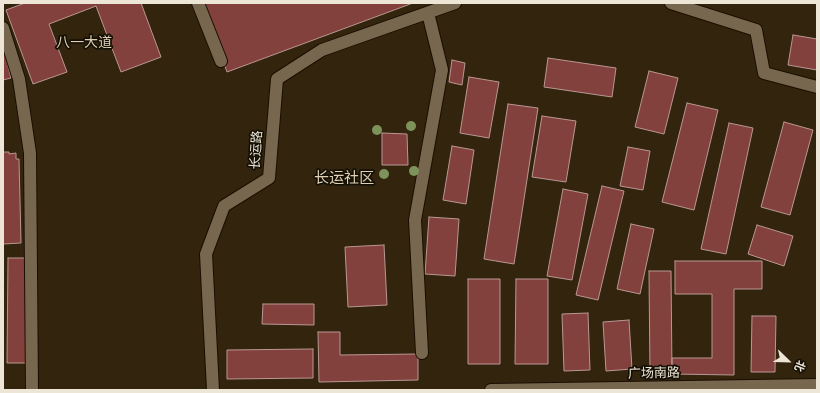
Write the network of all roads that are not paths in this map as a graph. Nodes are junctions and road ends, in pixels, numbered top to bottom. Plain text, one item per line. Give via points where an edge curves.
1 (198, 3) edge
2 (455, 3) edge
3 (671, 3) edge
4 (428, 13) junction
5 (3, 28) edge
6 (221, 61) dead end
7 (817, 87) edge
8 (422, 353) dead end
9 (817, 385) edge
10 (663, 389) edge
11 (32, 390) edge
12 (213, 390) edge
13 (490, 390) edge

1 - 6 street
2 - 4 street, 长运路
3 - 7 street via 756,30 764,73
4 - 8 street via 442,70 415,220
4 - 12 street, 长运路 via 322,50 277,79 269,178 224,206 206,254
5 - 11 street via 19,79 30,153
9 - 10 street, 广场南路
10 - 13 street, 广场南路

